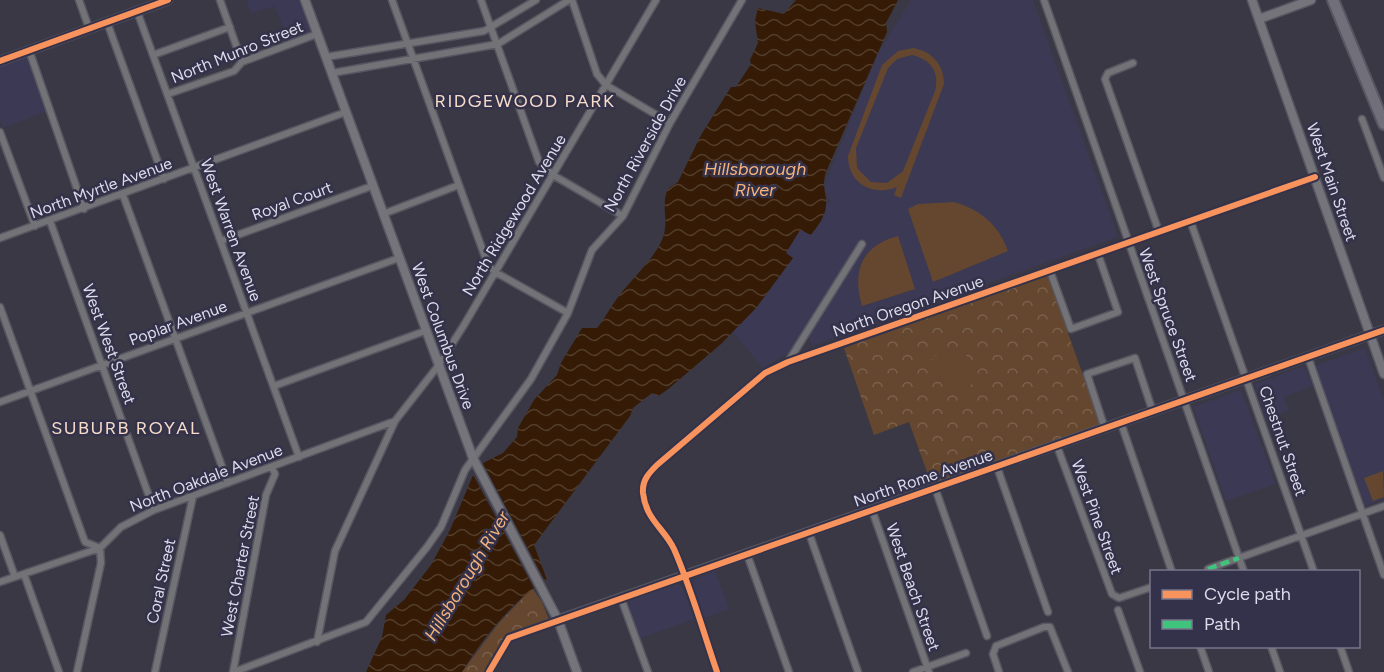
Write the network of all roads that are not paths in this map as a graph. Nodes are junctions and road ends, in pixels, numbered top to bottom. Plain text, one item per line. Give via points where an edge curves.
1 (79, 0) edge
2 (168, 0) edge
3 (220, 0) edge
4 (304, 0) edge
5 (392, 0) edge
6 (481, 0) edge
7 (537, 0) edge
8 (570, 0) edge
9 (656, 0) edge
10 (742, 0) edge
11 (1044, 0) edge
12 (1252, 0) edge
13 (1311, 0) edge
14 (1333, 0) edge
15 (154, 2) edge
16 (137, 11) junction
17 (1259, 19) junction
18 (107, 22) junction
19 (230, 27) junction
20 (89, 28) junction
21 (492, 28) junction
22 (317, 34) junction
23 (408, 42) junction
24 (498, 45) junction
25 (29, 50) junction
26 (153, 54) junction
27 (326, 57) junction
28 (415, 59) junction
29 (0, 61) edge
30 (242, 62) junction
31 (1133, 63) dead end
32 (332, 73) junction
33 (606, 85) junction
34 (168, 94) junction
35 (346, 112) junction
36 (1362, 119) dead end
37 (670, 123) junction
38 (1384, 124) edge
39 (0, 132) edge
40 (194, 168) junction
41 (553, 175) junction
42 (1315, 177) junction
43 (1384, 178) edge
44 (164, 179) junction
45 (459, 185) junction
46 (372, 186) junction
47 (123, 195) junction
48 (84, 209) junction
49 (383, 214) junction
50 (623, 216) junction
51 (1190, 220) junction
52 (50, 221) junction
53 (35, 226) junction
54 (1159, 232) junction
55 (0, 238) edge
56 (221, 241) junction
57 (1128, 243) junction
58 (862, 244) dead end
59 (1098, 254) junction
60 (399, 258) junction
61 (1050, 271) junction
62 (495, 272) junction
63 (0, 307) edge
64 (247, 312) junction
65 (568, 313) junction
66 (1384, 330) edge
67 (425, 331) junction
68 (1370, 335) junction
69 (175, 338) junction
70 (1308, 357) junction
71 (788, 362) junction
72 (103, 365) junction
73 (438, 366) junction
74 (1384, 374) edge
75 (1246, 379) junction
76 (274, 386) junction
77 (31, 391) junction
78 (1184, 401) junction
79 (0, 402) edge
80 (1153, 412) junction
81 (395, 421) junction
82 (1121, 423) junction
83 (1106, 429) junction
84 (1057, 446) junction
85 (299, 457) junction
86 (475, 462) junction
87 (272, 467) junction
88 (997, 467) junction
89 (228, 483) junction
90 (935, 488) junction
91 (193, 496) junction
92 (1384, 506) edge
93 (154, 510) junction
94 (872, 510) junction
95 (1363, 514) junction
96 (809, 533) junction
97 (0, 535) edge
98 (1301, 536) junction
99 (100, 548) junction
100 (747, 554) junction
101 (1239, 558) junction
102 (1208, 569) dead end
103 (1171, 570) edge
104 (1243, 570) edge
105 (1313, 570) edge
106 (24, 574) junction
107 (1384, 575) edge
108 (683, 576) junction
109 (15, 577) junction
110 (0, 582) edge
111 (1150, 588) edge
112 (621, 598) junction
113 (1118, 610) dead end
114 (1048, 612) dead end
115 (558, 620) junction
116 (987, 636) dead end
117 (317, 642) junction
118 (1201, 648) edge
119 (1271, 648) edge
120 (1341, 648) edge
121 (966, 653) dead end
122 (928, 670) edge
123 (59, 672) edge
124 (77, 672) edge
125 (155, 672) edge
126 (234, 672) edge
127 (489, 672) edge
128 (577, 672) edge
129 (648, 672) edge
130 (717, 672) edge
131 (789, 672) edge
132 (858, 672) edge
133 (913, 672) edge
134 (999, 672) edge
135 (1068, 672) edge
136 (1140, 672) edge
137 (1209, 672) edge
138 (1280, 672) edge
139 (1349, 672) edge

1 - 20 street
2 - 15 street
3 - 19 street
4 - 22 street, West Columbus Drive
5 - 23 street
6 - 21 street
7 - 21 street
8 - 24 street
8 - 33 street via 597,74
9 - 33 street, North Ridgewood Avenue
10 - 37 street, North Riverside Drive
11 - 57 street, West Spruce Street
12 - 17 street, West Main Street
13 - 17 street
14 - 38 highway
15 - 16 street
16 - 18 street
16 - 26 street, West Warren Avenue
17 - 42 street, West Main Street
18 - 20 street
18 - 44 street
19 - 26 street
19 - 30 street
20 - 25 street
21 - 23 street
21 - 24 street
22 - 27 street, West Columbus Drive
22 - 30 street, North Munro Street
23 - 27 street
23 - 28 street
24 - 28 street
24 - 41 street via 539,162
25 - 29 street
25 - 48 street
26 - 34 street, West Warren Avenue
27 - 32 street, West Columbus Drive
28 - 32 street
28 - 45 street
30 - 34 street, North Munro Street via 234,70
31 - 54 street via 1105,78
32 - 35 street, West Columbus Drive
33 - 37 street
33 - 41 street, North Ridgewood Avenue
34 - 40 street, West Warren Avenue
35 - 40 street, North Myrtle Avenue
35 - 46 street, West Columbus Drive
36 - 43 street
37 - 50 street, North Riverside Drive
39 - 53 street
40 - 44 street, North Myrtle Avenue
40 - 56 street, West Warren Avenue
41 - 50 street
41 - 62 street, North Ridgewood Avenue
42 - 51 street, North Oregon Avenue
42 - 68 street, West Main Street
44 - 47 street, North Myrtle Avenue
45 - 49 street
45 - 62 street via 488,265
46 - 49 street, West Columbus Drive
46 - 56 street, Royal Court
47 - 48 street, North Myrtle Avenue
47 - 69 street
48 - 52 street, North Myrtle Avenue
49 - 60 street, West Columbus Drive
50 - 65 street, North Riverside Drive via 592,250
51 - 54 street, North Oregon Avenue
51 - 75 street, Chestnut Street
52 - 53 street, North Myrtle Avenue
52 - 72 street, West West Street
53 - 55 street, North Myrtle Avenue
54 - 57 street, North Oregon Avenue
56 - 64 street, West Warren Avenue
57 - 59 street, North Oregon Avenue
57 - 78 street, West Spruce Street
58 - 71 street
59 - 61 street, North Oregon Avenue
59 - 61 street via 1118,312 1071,329
60 - 64 street, Poplar Avenue
60 - 67 street, West Columbus Drive
61 - 71 street, North Oregon Avenue
62 - 65 street
62 - 73 street, North Ridgewood Avenue
63 - 77 street
64 - 69 street, Poplar Avenue
64 - 76 street, West Warren Avenue
65 - 86 street, North Riverside Drive via 531,378
66 - 68 street, North Rome Avenue
67 - 73 street, West Columbus Drive
67 - 76 street
68 - 70 street, North Rome Avenue
68 - 74 street, West Main Street
69 - 72 street, Poplar Avenue
69 - 89 street
70 - 75 street, North Rome Avenue
70 - 95 street
71 - 108 street, North Oregon Avenue via 765,374 657,465 645,480 643,495 652,520 673,547
72 - 77 street, Poplar Avenue
72 - 93 street, West West Street
73 - 81 street, North Ridgewood Avenue
73 - 86 street, West Columbus Drive
75 - 78 street, North Rome Avenue
75 - 98 street, Chestnut Street
76 - 85 street, West Warren Avenue
77 - 79 street, Poplar Avenue
77 - 99 street via 85,542
78 - 80 street, North Rome Avenue
78 - 101 street, West Spruce Street
80 - 82 street, North Rome Avenue
80 - 83 street via 1135,358 1087,374
81 - 85 street, North Oakdale Avenue
81 - 117 street, North Ridgewood Avenue via 335,551
82 - 83 street, North Rome Avenue
82 - 103 street
83 - 84 street, North Rome Avenue
84 - 88 street, North Rome Avenue
84 - 111 street, West Pine Street via 1113,597
85 - 87 street, North Oakdale Avenue
86 - 115 street, West Columbus Drive
86 - 117 street, North Riverside Drive via 465,470 441,527 427,548 366,622
87 - 89 street, North Oakdale Avenue
87 - 126 street, West Charter Street via 275,474 266,495
88 - 90 street, North Rome Avenue
88 - 114 street
89 - 91 street, North Oakdale Avenue
90 - 94 street, North Rome Avenue
90 - 116 street
91 - 93 street, North Oakdale Avenue
91 - 125 street, Coral Street
92 - 95 street
93 - 99 street, North Oakdale Avenue via 121,527
94 - 96 street, North Rome Avenue
94 - 122 street, West Beach Street
95 - 98 street
95 - 107 street
96 - 100 street, North Rome Avenue
96 - 132 street
97 - 109 street
98 - 101 street
98 - 105 street, Chestnut Street
99 - 106 street, North Oakdale Avenue
99 - 124 street via 101,562
100 - 108 street, North Rome Avenue
100 - 131 street
101 - 102 street
101 - 104 street, West Spruce Street
106 - 109 street, North Oakdale Avenue
106 - 123 street
108 - 112 street, North Rome Avenue
108 - 130 street, North Oregon Avenue
109 - 110 street, North Oakdale Avenue
112 - 115 street, North Rome Avenue
112 - 129 street
113 - 136 street
115 - 127 street, North Rome Avenue via 508,638
115 - 128 street, West Columbus Drive
117 - 126 street
118 - 137 street
119 - 138 street
120 - 139 street
121 - 122 street
122 - 133 street
134 - 135 street via 993,648 1050,627

